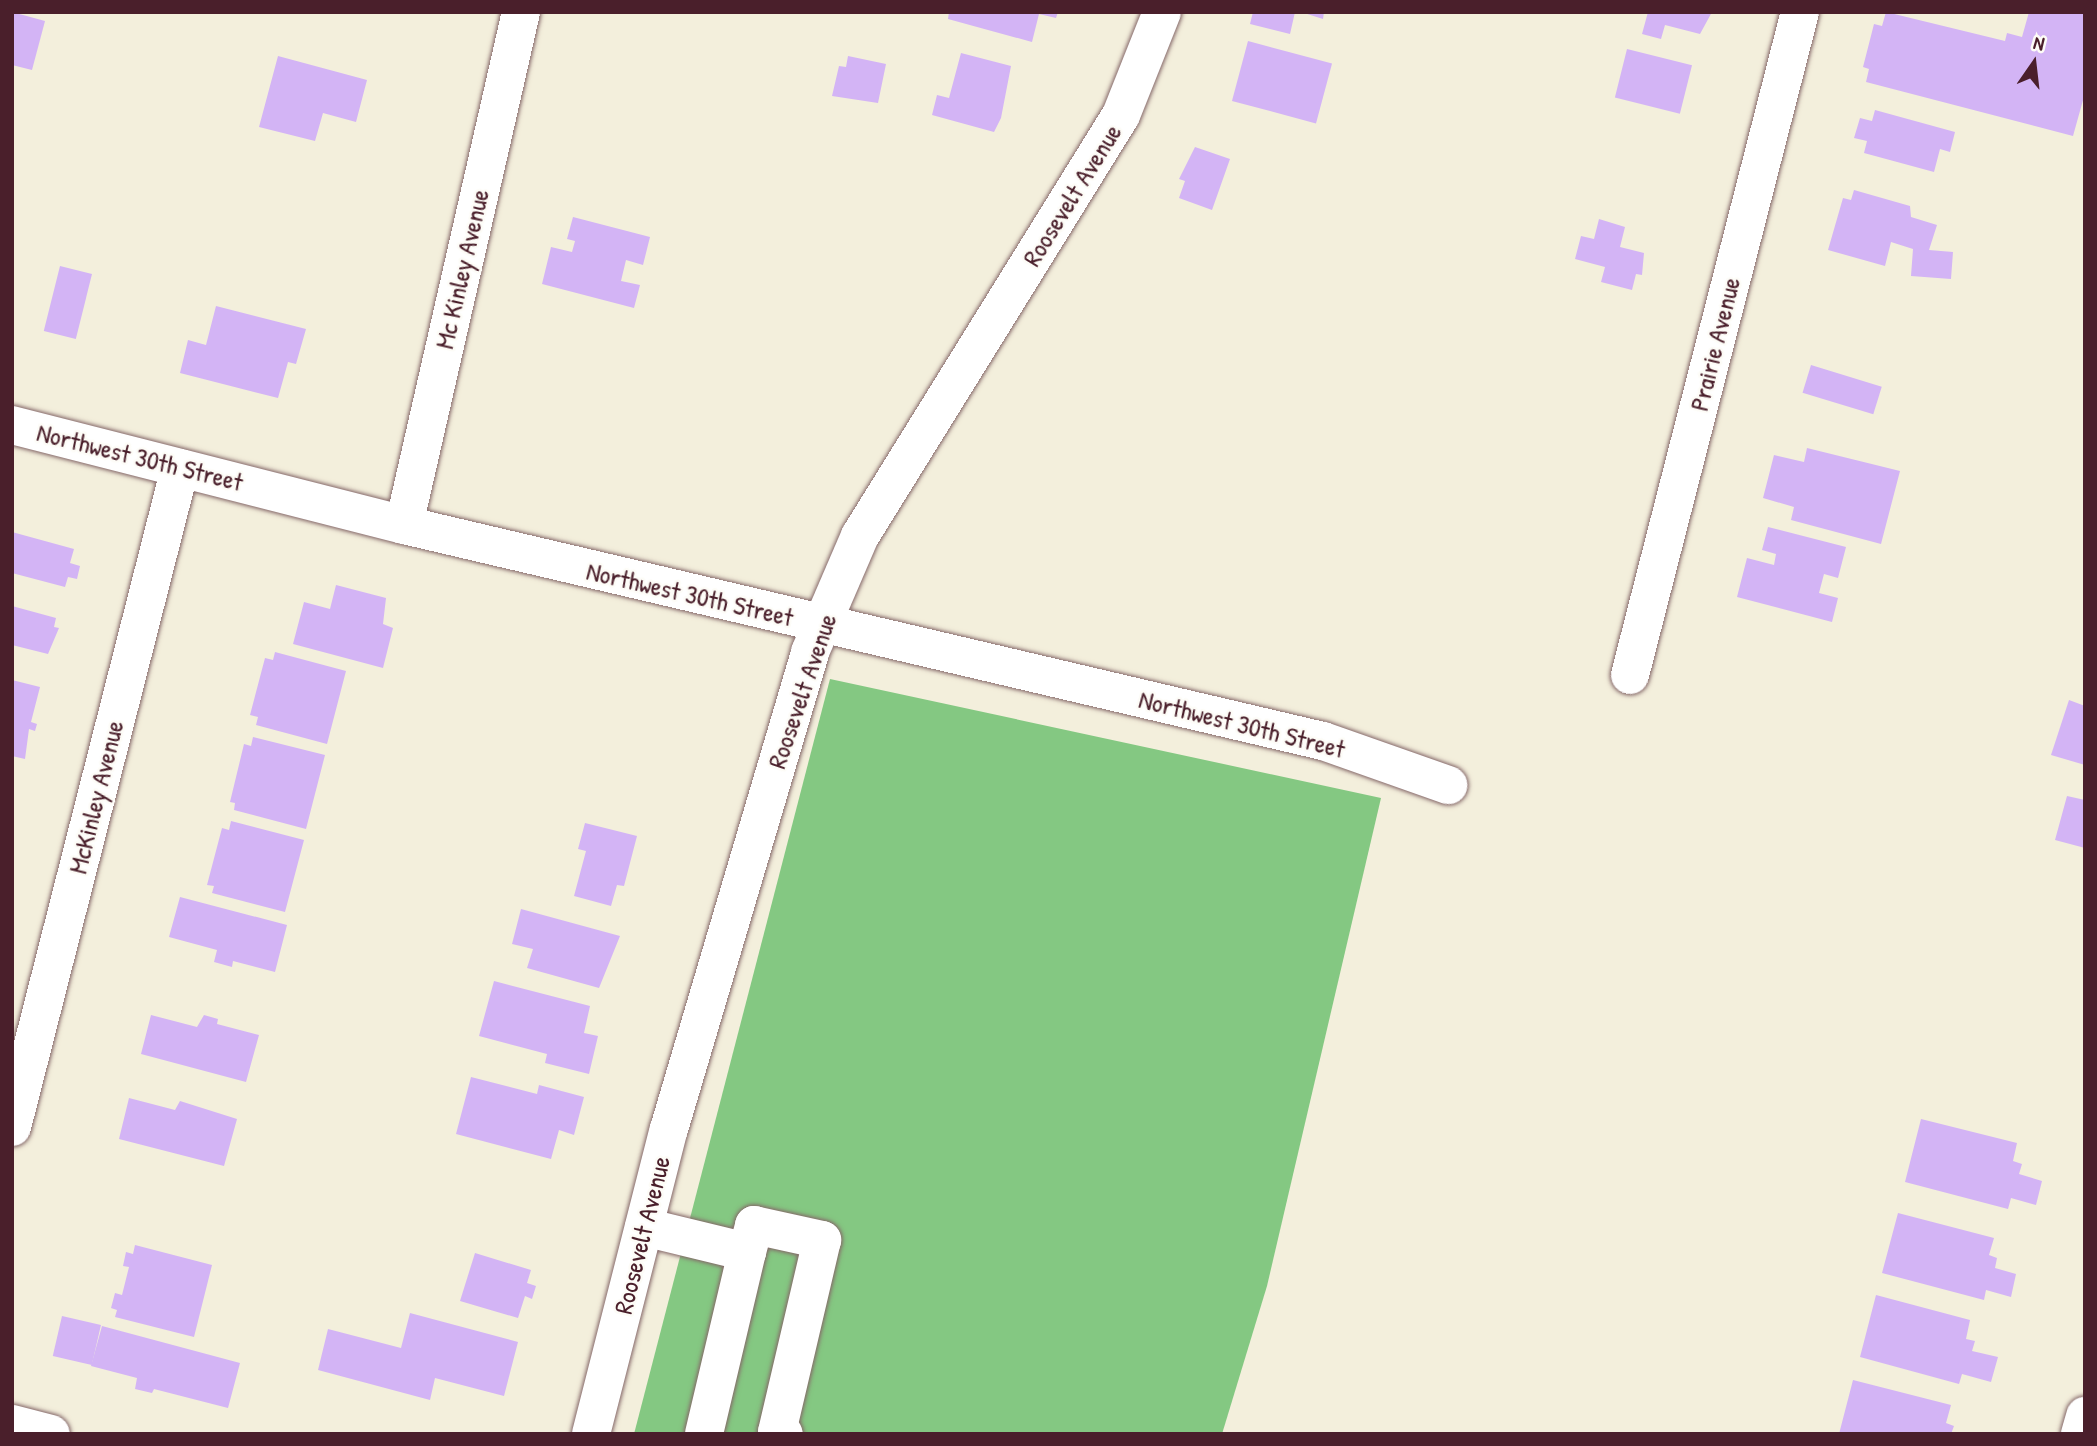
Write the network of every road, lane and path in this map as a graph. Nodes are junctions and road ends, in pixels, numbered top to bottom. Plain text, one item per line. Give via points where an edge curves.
1 (521, 12) edge
2 (1162, 12) edge
3 (1800, 12) edge
4 (12, 425) edge
5 (180, 468) junction
6 (404, 525) junction
7 (822, 625) junction
8 (1630, 675) dead end
9 (1448, 785) dead end
10 (12, 1127) edge
11 (644, 1227) junction
12 (747, 1252) junction
13 (2085, 1416) edge
14 (12, 1424) edge
15 (779, 1433) edge
16 (51, 1434) edge
17 (591, 1434) edge
18 (704, 1434) edge
19 (2080, 1434) edge

1 - 6 street, Mc Kinley Avenue
2 - 7 street, Roosevelt Avenue via 1122,115 860,536
3 - 8 street, Prairie Avenue
4 - 5 street, Northwest 30th Street
5 - 6 street, Northwest 30th Street
5 - 10 street, McKinley Avenue
6 - 7 street, Northwest 30th Street
7 - 9 street, Northwest 30th Street via 1323,741
7 - 11 street, Roosevelt Avenue via 806,665
11 - 12 street
11 - 17 street, Roosevelt Avenue
12 - 15 street via 754,1225 822,1240
12 - 18 street
13 - 19 street
14 - 16 street

